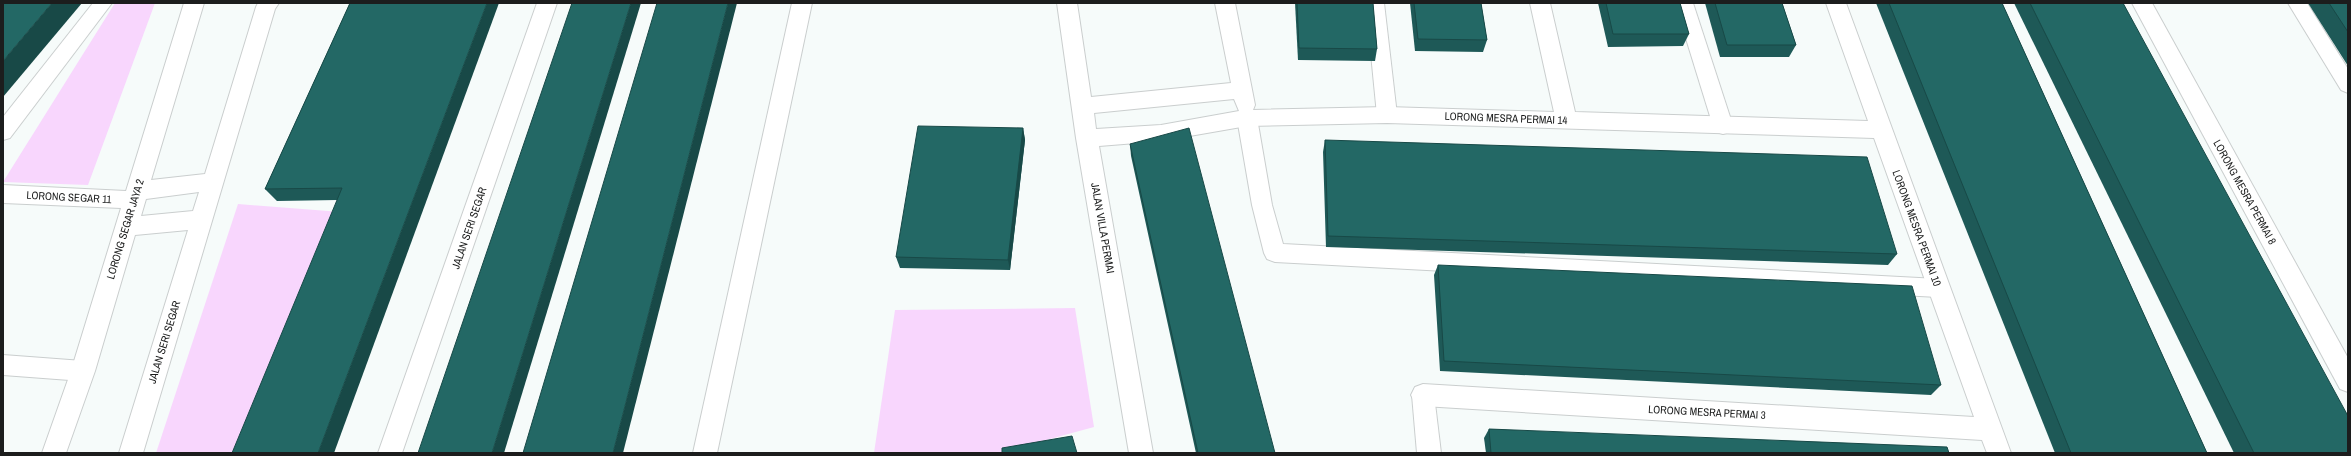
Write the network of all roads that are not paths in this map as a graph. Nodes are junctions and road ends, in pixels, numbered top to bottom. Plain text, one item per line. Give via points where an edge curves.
1 (103, 3) edge
2 (194, 3) edge
3 (270, 3) edge
4 (547, 3) edge
5 (802, 3) edge
6 (1067, 3) edge
7 (1225, 3) edge
8 (1375, 3) edge
9 (1540, 3) edge
10 (1684, 3) edge
11 (1836, 3) edge
12 (2142, 3) edge
13 (2297, 3) edge
14 (2348, 84) edge
15 (1242, 90) junction
16 (1082, 106) junction
17 (1386, 115) junction
18 (1247, 118) junction
19 (1566, 120) junction
20 (1723, 126) junction
21 (1882, 130) junction
22 (3, 132) edge
23 (1087, 138) junction
24 (213, 182) junction
25 (3, 194) edge
26 (135, 196) junction
27 (202, 220) junction
28 (126, 227) junction
29 (1938, 288) junction
30 (3, 365) edge
31 (83, 371) junction
32 (2348, 381) edge
33 (1423, 395) joint
34 (1991, 429) junction
35 (54, 453) edge
36 (131, 453) edge
37 (390, 453) edge
38 (705, 453) edge
39 (1140, 453) edge
40 (1429, 453) edge
41 (1999, 453) edge

1 - 22 lane
2 - 26 street, LORONG SEGAR JAYA 2
3 - 24 street, JALAN SERI SEGAR via 266,7
4 - 37 street, JALAN SERI SEGAR
5 - 38 street
6 - 16 street, JALAN VILLA PERMAI
7 - 15 street
8 - 17 lane
9 - 19 street
10 - 20 lane
11 - 21 street, LORONG MESRA PERMAI 10
12 - 32 street, LORONG MESRA PERMAI 8
13 - 14 lane
15 - 16 street
15 - 18 street
16 - 23 street, JALAN VILLA PERMAI
17 - 18 street, LORONG MESRA PERMAI 14
17 - 19 street, LORONG MESRA PERMAI 14
18 - 23 street, LORONG MESRA PERMAI 14 via 1161,132
18 - 29 lane via 1262,205 1275,253
19 - 20 street, LORONG MESRA PERMAI 14
20 - 21 street, LORONG MESRA PERMAI 14
21 - 29 street, LORONG MESRA PERMAI 10
23 - 39 street, JALAN VILLA PERMAI
24 - 26 street, LORONG SEGAR 11
24 - 27 street, JALAN SERI SEGAR
25 - 26 street, LORONG SEGAR 11
26 - 28 street, LORONG SEGAR JAYA 2
27 - 28 street
27 - 36 street, JALAN SERI SEGAR
28 - 31 street, LORONG SEGAR JAYA 2
29 - 34 street, LORONG MESRA PERMAI 10
30 - 31 lane
31 - 35 street, LORONG SEGAR JAYA 2
33 - 34 street, LORONG MESRA PERMAI 3
33 - 40 lane
34 - 41 street, LORONG MESRA PERMAI 10

